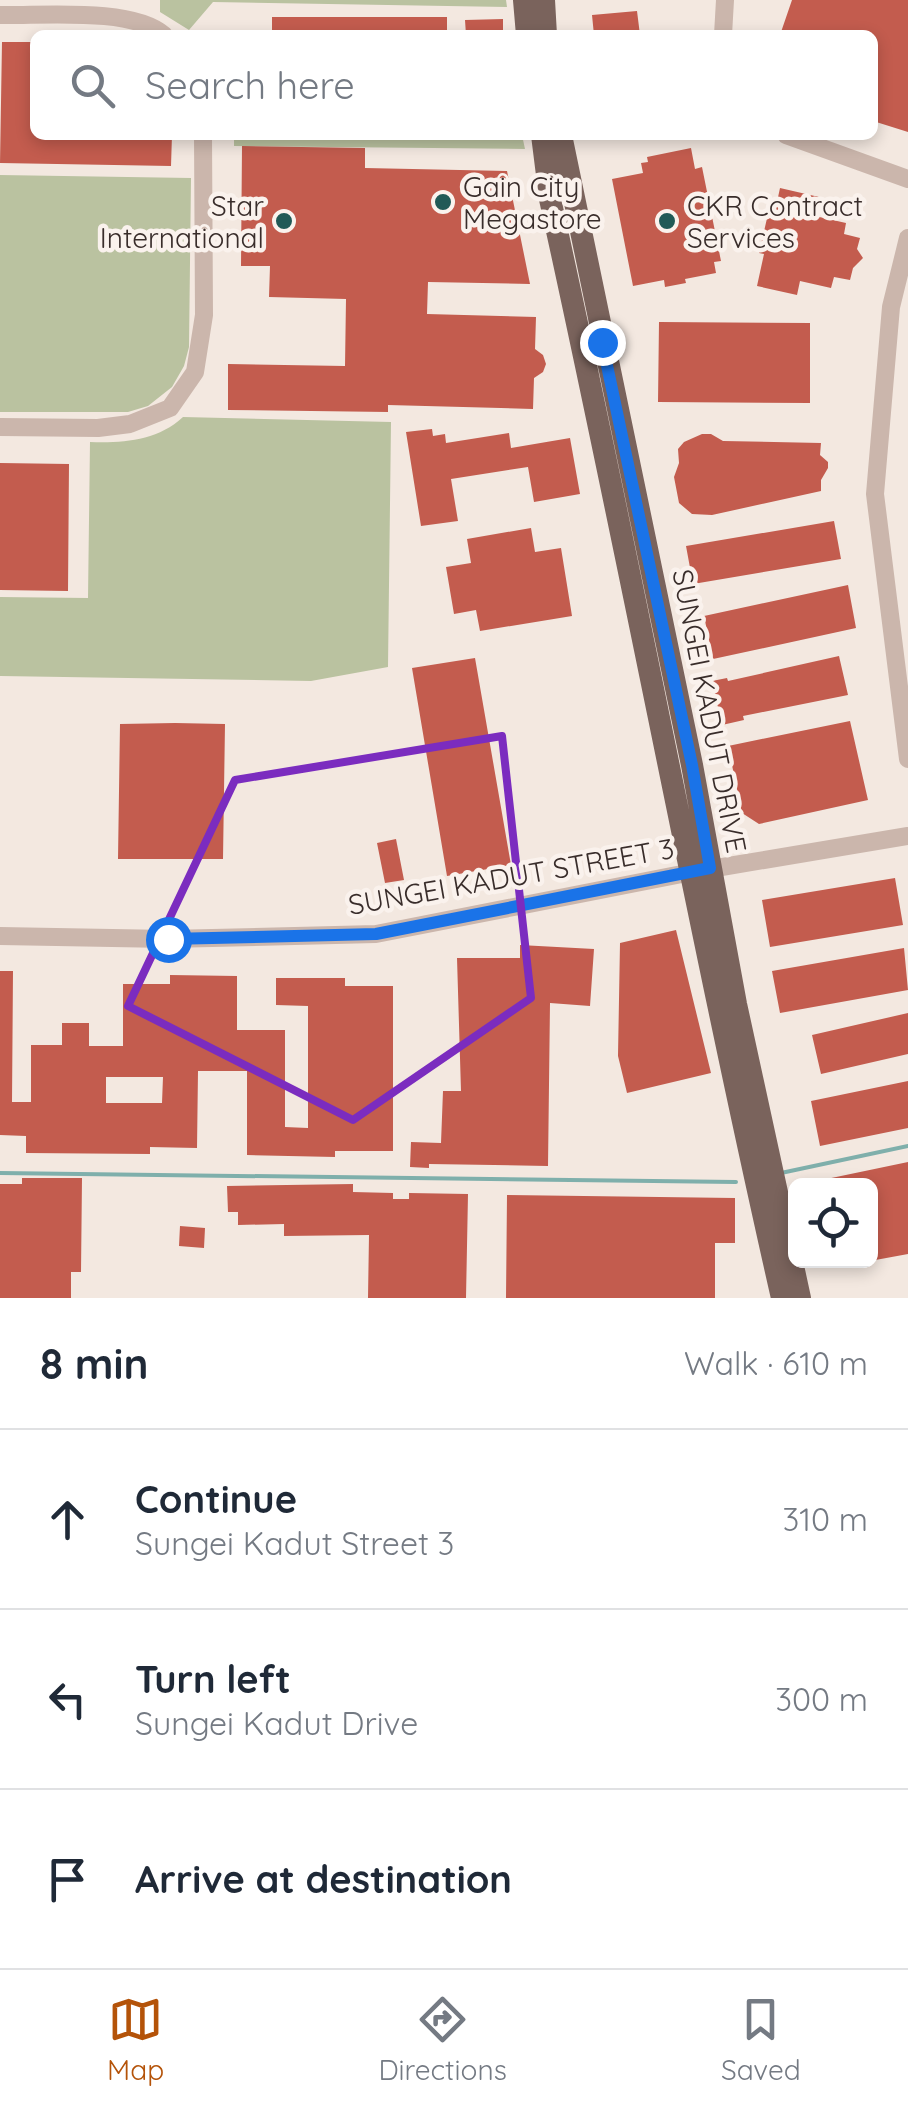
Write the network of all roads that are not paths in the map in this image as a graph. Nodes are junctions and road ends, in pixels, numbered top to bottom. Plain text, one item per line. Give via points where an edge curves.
1 (524, 0) edge
2 (544, 0) edge
3 (725, 0) edge
4 (0, 15) edge
5 (158, 30) edge
6 (527, 30) edge
7 (546, 30) edge
8 (723, 30) edge
9 (203, 140) edge
10 (543, 140) edge
11 (561, 140) edge
12 (800, 140) edge
13 (908, 178) edge
14 (908, 238) edge
15 (0, 427) edge
16 (908, 759) edge
17 (908, 836) edge
18 (701, 870) junction
19 (0, 936) edge
20 (782, 1298) edge
21 (800, 1298) edge

1 - 6 main road
2 - 7 main road
3 - 8 street
4 - 5 street via 103,17
9 - 15 street via 204,315 195,372 170,408 98,428
10 - 18 main road, SUNGEI KADUT DRIVE via 550,199
11 - 18 main road, SUNGEI KADUT DRIVE via 692,765
12 - 13 street
14 - 16 street via 891,307 875,494
17 - 18 street, SUNGEI KADUT STREET 3
18 - 19 street, SUNGEI KADUT STREET 3 via 376,934
18 - 20 main road, SUNGEI KADUT DRIVE via 726,1054
18 - 21 main road, SUNGEI KADUT DRIVE

